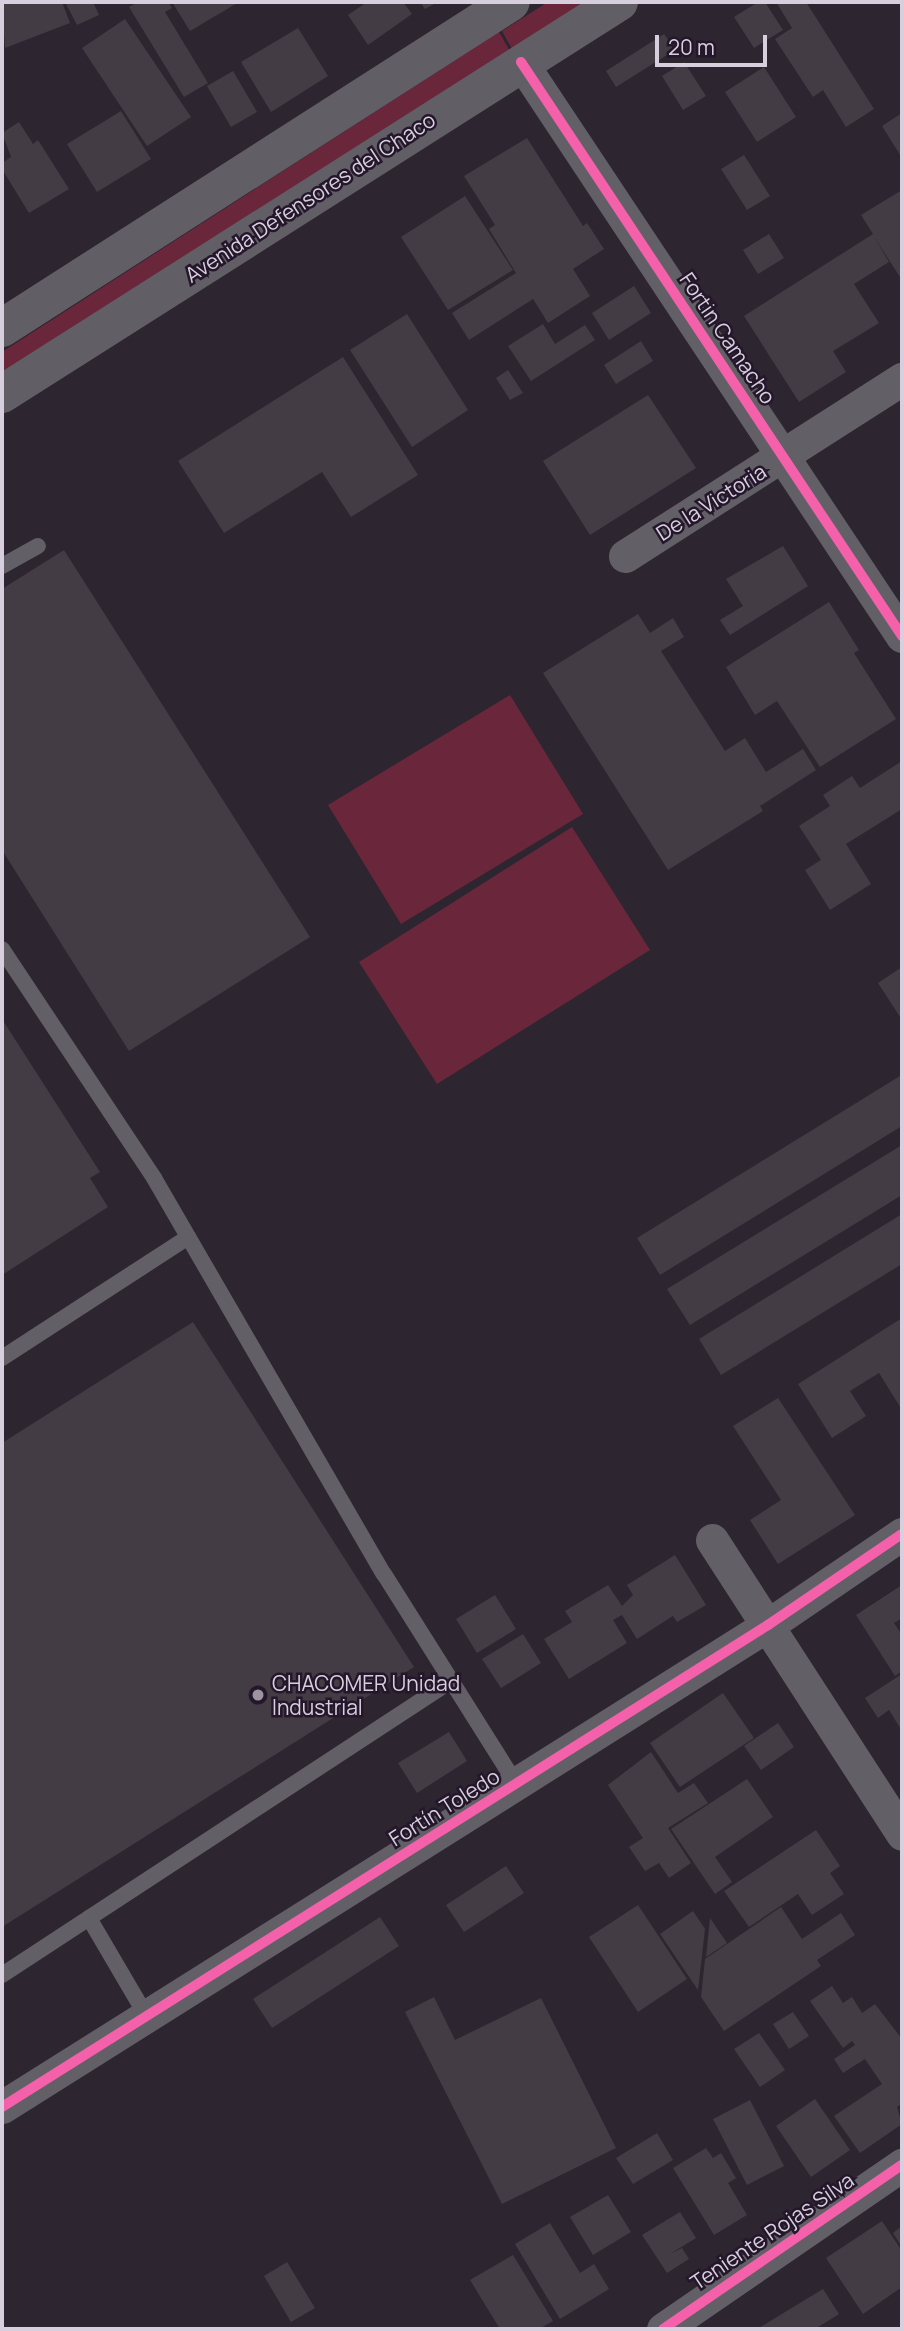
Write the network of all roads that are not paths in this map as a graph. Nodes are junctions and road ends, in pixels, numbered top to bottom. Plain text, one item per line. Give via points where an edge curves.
1 (511, 2) edge
2 (619, 2) edge
3 (521, 62) junction
4 (2, 328) edge
5 (902, 379) edge
6 (2, 394) edge
7 (784, 456) junction
8 (38, 545) dead end
9 (625, 556) dead end
10 (2, 566) edge
11 (902, 636) edge
12 (2, 949) edge
13 (188, 1237) junction
14 (2, 1359) edge
15 (902, 1534) edge
16 (712, 1540) dead end
17 (768, 1625) junction
18 (451, 1681) junction
19 (516, 1784) junction
20 (902, 1834) edge
21 (89, 1918) junction
22 (2, 1975) edge
23 (146, 2017) junction
24 (2, 2107) edge
25 (902, 2165) edge
26 (663, 2329) edge

1 - 4 highway
2 - 3 highway, Avenida Defensores del Chaco
3 - 6 highway, Avenida Defensores del Chaco
3 - 7 street, Fortin Camacho
5 - 7 street, De la Victoria
7 - 9 street, De la Victoria
7 - 11 street, Fortin Camacho
8 - 10 lane
12 - 13 lane
13 - 14 lane
13 - 18 lane
15 - 17 street, Fortín Toledo
16 - 17 street
17 - 19 street, Fortín Toledo
17 - 20 street
18 - 19 lane
18 - 21 lane
19 - 23 street, Fortín Toledo
21 - 22 lane
21 - 23 lane
23 - 24 street, Fortín Toledo
25 - 26 street, Teniente Rojas Silva

